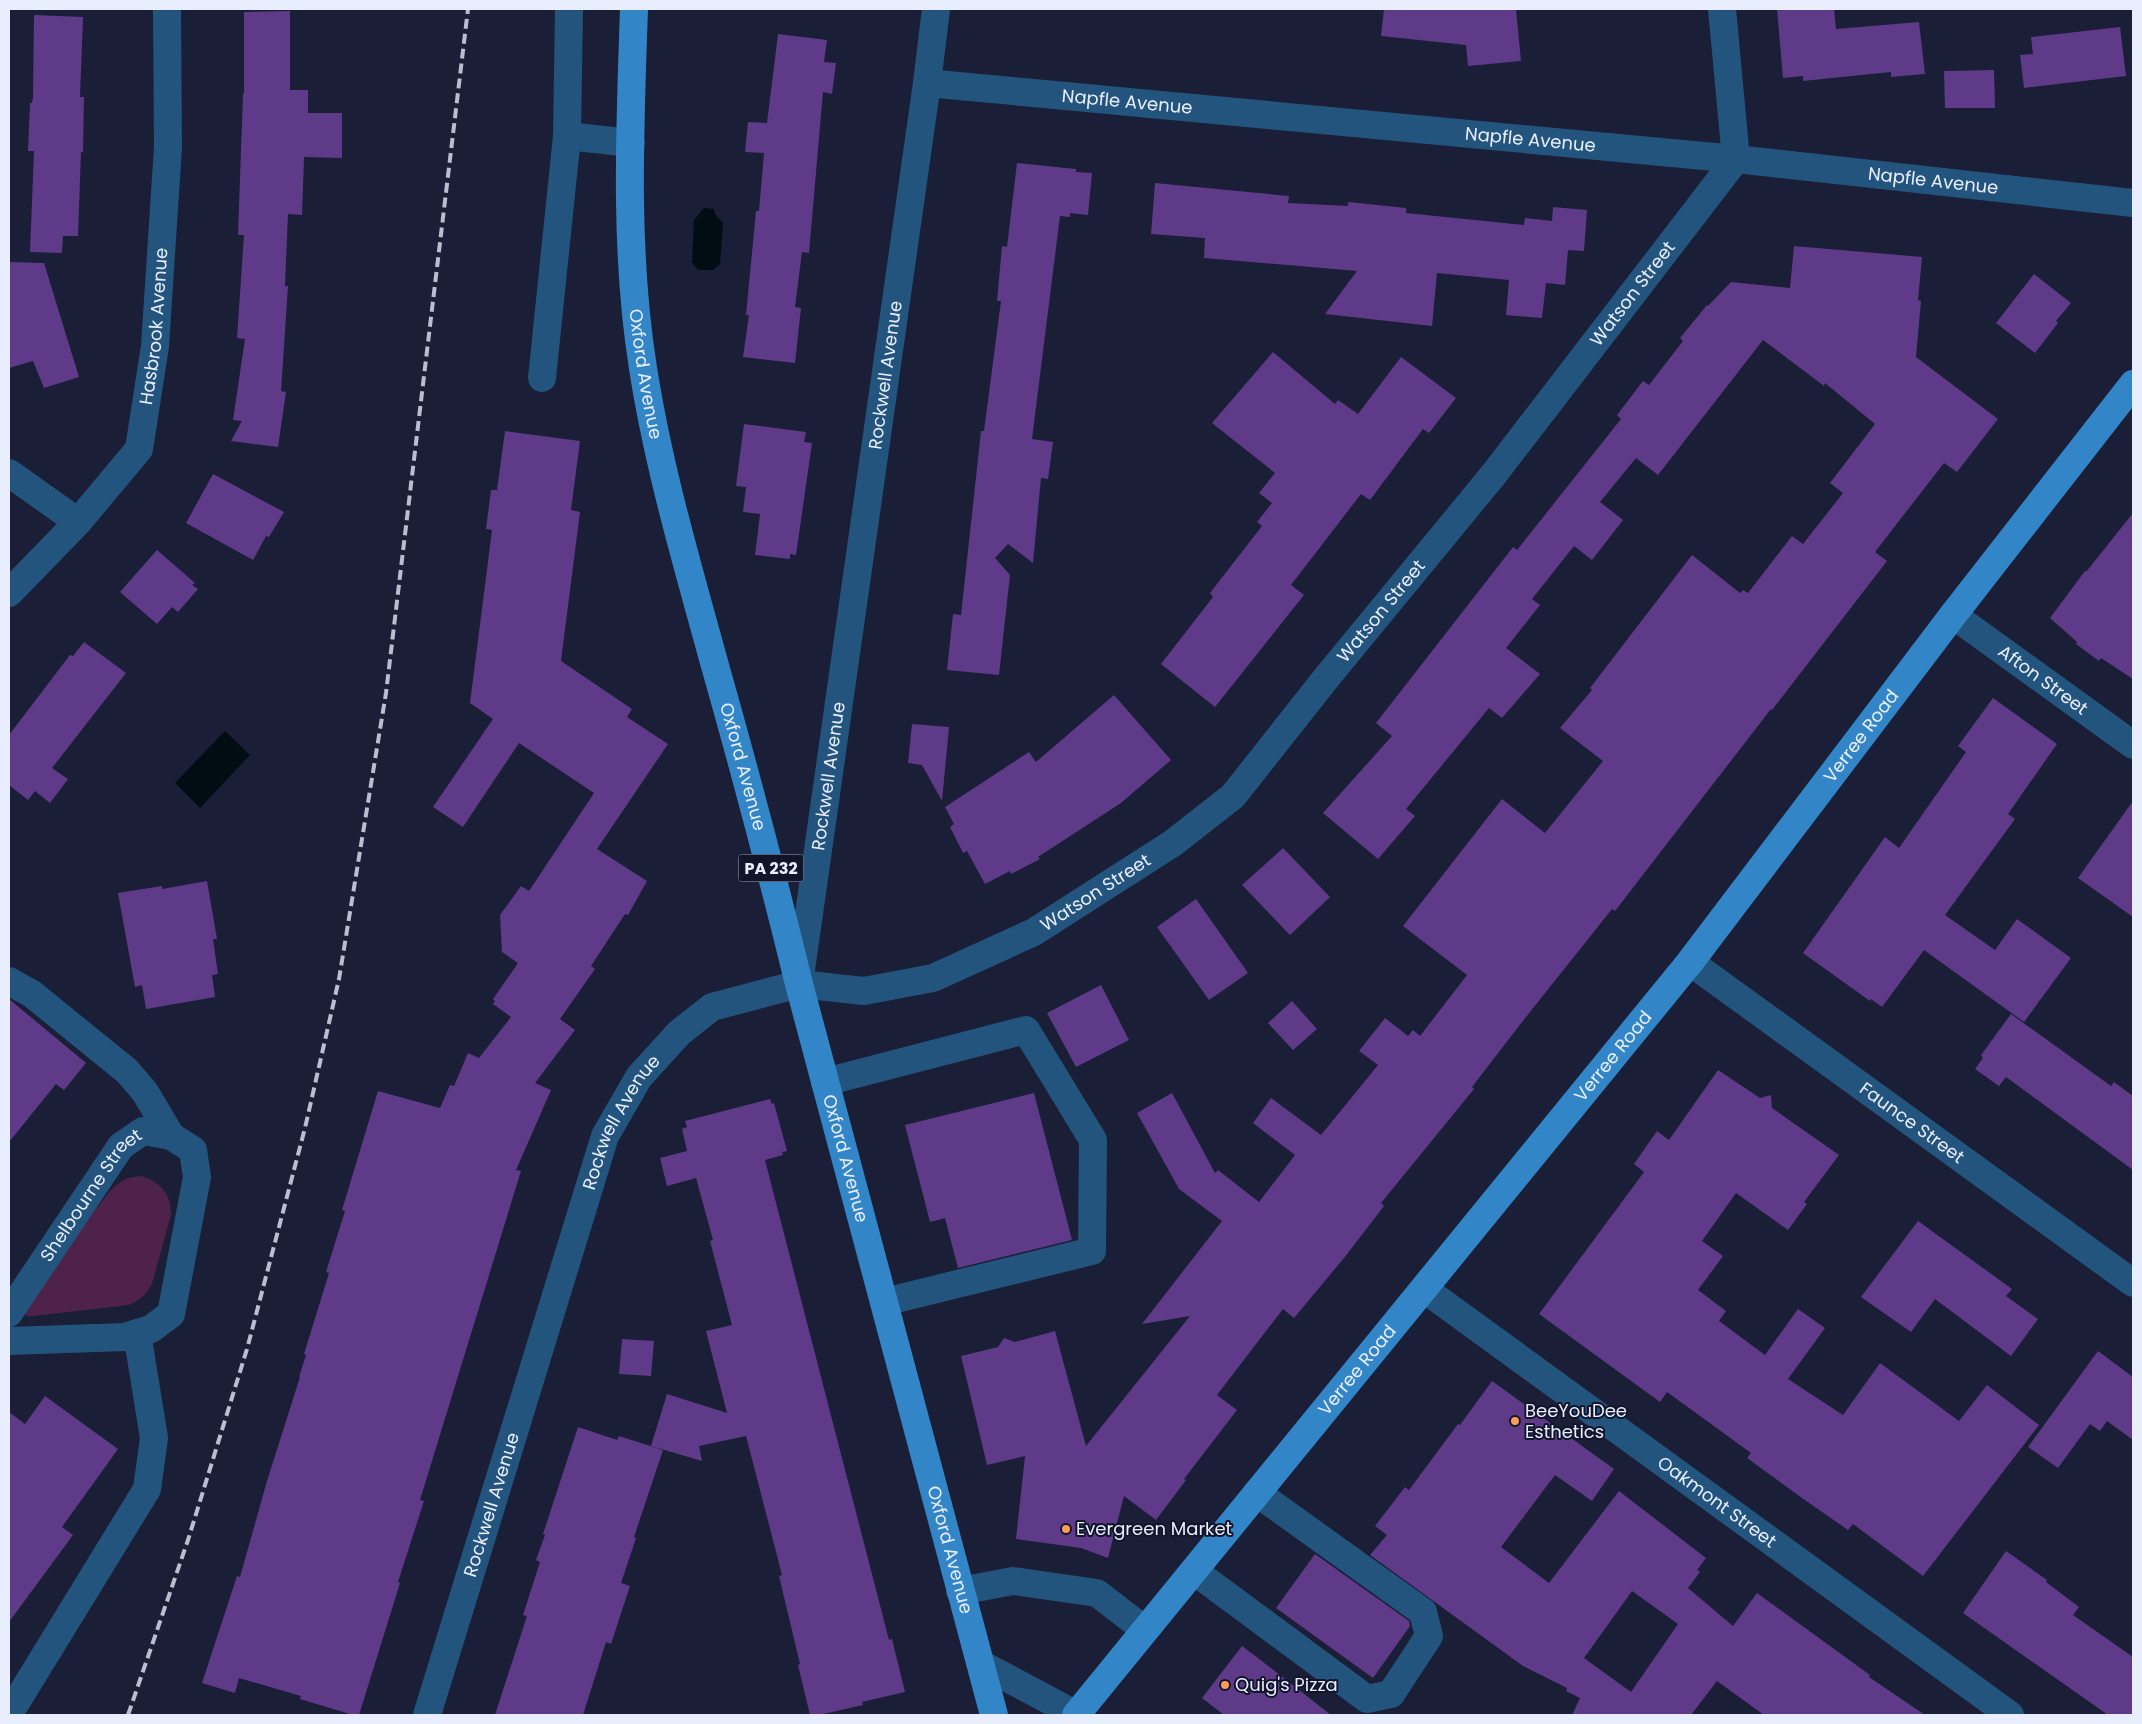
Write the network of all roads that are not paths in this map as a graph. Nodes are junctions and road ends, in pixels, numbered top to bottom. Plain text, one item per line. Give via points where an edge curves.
1 (167, 9) edge
2 (569, 9) edge
3 (634, 9) edge
4 (936, 9) edge
5 (1722, 9) edge
6 (927, 83) junction
7 (567, 136) junction
8 (631, 143) junction
9 (1736, 159) junction
10 (2133, 203) edge
11 (542, 378) dead end
12 (2133, 384) edge
13 (9, 473) edge
14 (78, 522) junction
15 (9, 593) edge
16 (1953, 615) junction
17 (2133, 745) edge
18 (1690, 962) junction
19 (9, 981) edge
20 (799, 984) junction
21 (825, 1082) junction
22 (171, 1136) junction
23 (2133, 1283) edge
24 (1424, 1289) junction
25 (884, 1302) junction
26 (9, 1313) edge
27 (137, 1333) junction
28 (9, 1341) edge
29 (1258, 1493) junction
30 (1194, 1571) junction
31 (960, 1591) junction
32 (1145, 1630) junction
33 (981, 1664) junction
34 (9, 1714) edge
35 (426, 1715) edge
36 (994, 1715) edge
37 (1076, 1715) edge
38 (2010, 1715) edge

1 - 14 street, Hasbrook Avenue via 168,147 155,346 139,449
2 - 7 street
3 - 8 main road, Oxford Avenue / PA 232
4 - 6 street, Rockwell Avenue
5 - 9 street
6 - 9 street, Napfle Avenue
6 - 20 street, Rockwell Avenue
7 - 8 street
7 - 11 street
8 - 20 main road, Oxford Avenue / PA 232 via 636,310 657,445
9 - 10 street, Napfle Avenue
9 - 20 street, Watson Street via 1494,474 1234,796 1173,843 1034,932 933,978 864,991
12 - 16 main road, Verree Road
13 - 14 street
14 - 15 street, Hasbrook Avenue
16 - 17 street, Afton Street
16 - 18 main road, Verree Road
18 - 23 street, Faunce Street
18 - 24 main road, Verree Road
19 - 22 street via 32,994 127,1071 145,1092
20 - 21 main road, Oxford Avenue / PA 232
20 - 35 street, Rockwell Avenue via 712,1007 679,1034 639,1077 605,1136
21 - 25 main road, Oxford Avenue / PA 232
21 - 25 street via 1026,1030 1093,1140 1092,1251
22 - 26 street, Shelbourne Street via 144,1131 121,1146
22 - 27 street, Shelbourne Street via 193,1150 197,1177 171,1314 151,1329
24 - 29 main road, Verree Road
24 - 38 street, Oakmont Street
25 - 31 main road, Oxford Avenue / PA 232
27 - 28 street, Shelbourne Street via 125,1337
27 - 34 street via 154,1438 147,1489
29 - 30 main road, Verree Road
29 - 30 street via 1423,1612 1429,1636 1391,1694 1367,1699
30 - 32 main road, Verree Road
31 - 32 street via 1013,1582 1097,1593
31 - 33 main road, Oxford Avenue / PA 232
32 - 37 main road, Verree Road
33 - 36 main road, Oxford Avenue / PA 232
33 - 37 street

